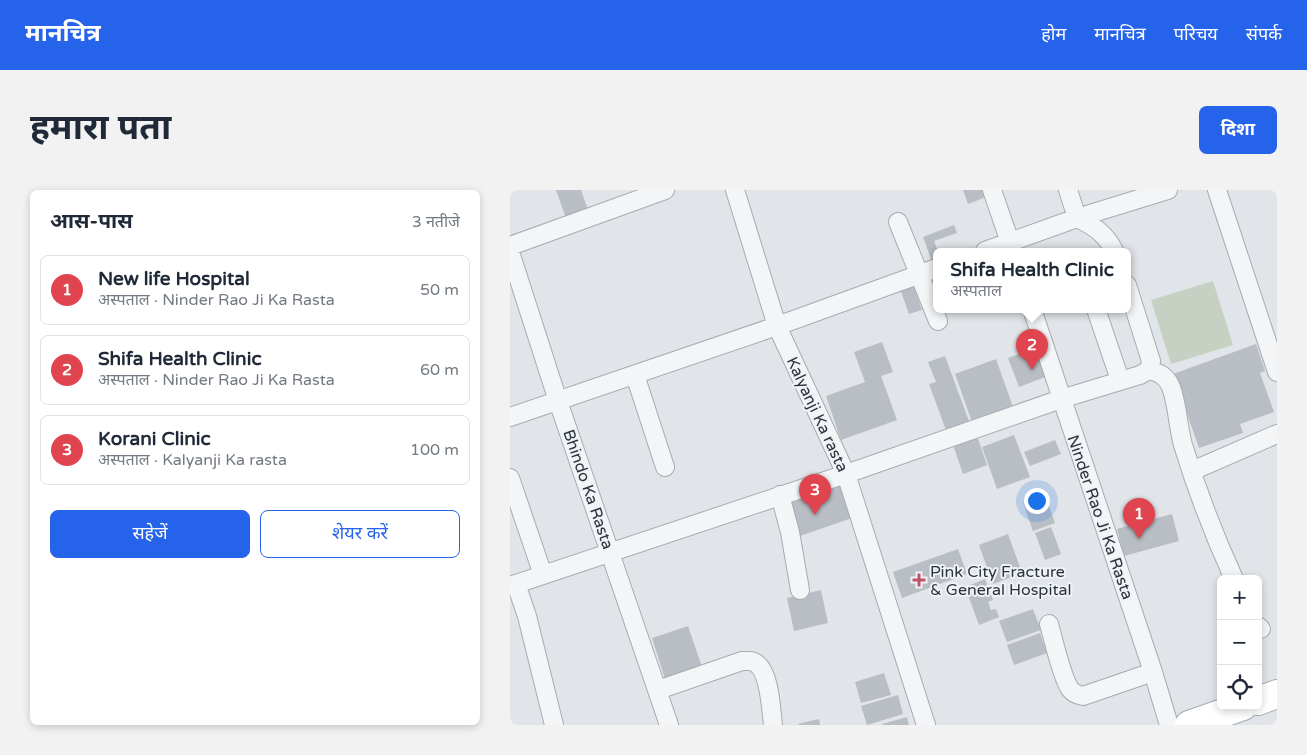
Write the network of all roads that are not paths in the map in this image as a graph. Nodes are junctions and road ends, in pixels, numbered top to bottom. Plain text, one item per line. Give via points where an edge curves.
1 (665, 190) edge
2 (735, 190) edge
3 (992, 190) edge
4 (1068, 190) edge
5 (1168, 190) edge
6 (1217, 190) edge
7 (1077, 218) junction
8 (898, 222) dead end
9 (510, 246) edge
10 (1011, 247) edge
11 (1113, 248) edge
12 (510, 252) edge
13 (933, 270) edge
14 (920, 275) junction
15 (1131, 298) edge
16 (933, 308) edge
17 (935, 313) edge
18 (1033, 313) edge
19 (1097, 313) edge
20 (938, 321) dead end
21 (777, 326) junction
22 (1149, 370) junction
23 (1277, 372) edge
24 (635, 375) junction
25 (1120, 380) junction
26 (1061, 399) junction
27 (558, 401) junction
28 (510, 417) edge
29 (1277, 434) edge
30 (665, 467) dead end
31 (1192, 471) junction
32 (846, 474) junction
33 (510, 478) edge
34 (780, 495) junction
35 (611, 553) junction
36 (543, 575) junction
37 (1232, 575) edge
38 (513, 586) edge
39 (800, 590) dead end
40 (1049, 624) dead end
41 (1153, 672) junction
42 (658, 690) junction
43 (1277, 694) edge
44 (1262, 700) edge
45 (1232, 710) edge
46 (554, 725) edge
47 (669, 725) edge
48 (774, 725) edge
49 (926, 725) edge
50 (1169, 725) edge
51 (1189, 725) edge

1 - 9 street
2 - 21 street, Kalyanji Ka rasta
3 - 10 street
4 - 7 street
5 - 7 street
6 - 23 street
7 - 10 street
7 - 11 street via 1094,226
8 - 14 street
12 - 27 street, Bhindo Ka Rasta
13 - 14 street
14 - 16 street
14 - 21 street
15 - 22 street via 1151,361
17 - 20 street
18 - 26 street, Ninder Rao Ji Ka Rasta
19 - 25 street
21 - 24 street
21 - 32 street, Kalyanji Ka rasta
22 - 25 street
22 - 31 street via 1164,376 1171,386 1182,442
24 - 27 street
24 - 30 street
25 - 26 street
26 - 32 street
26 - 41 street, Ninder Rao Ji Ka Rasta
27 - 28 street
27 - 35 street, Bhindo Ka Rasta
29 - 31 street
31 - 37 street
32 - 34 street
32 - 49 street, Kalyanji Ka rasta
33 - 36 street
34 - 35 street
34 - 39 street
35 - 36 street
35 - 42 street, Bhindo Ka Rasta
36 - 38 street
38 - 46 street via 527,616
40 - 41 street via 1066,679 1077,695 1084,696
41 - 50 street, Ninder Rao Ji Ka Rasta
42 - 47 street, Bhindo Ka Rasta
42 - 48 street via 742,661 752,661 758,664 766,678
43 - 44 main road
45 - 51 main road

